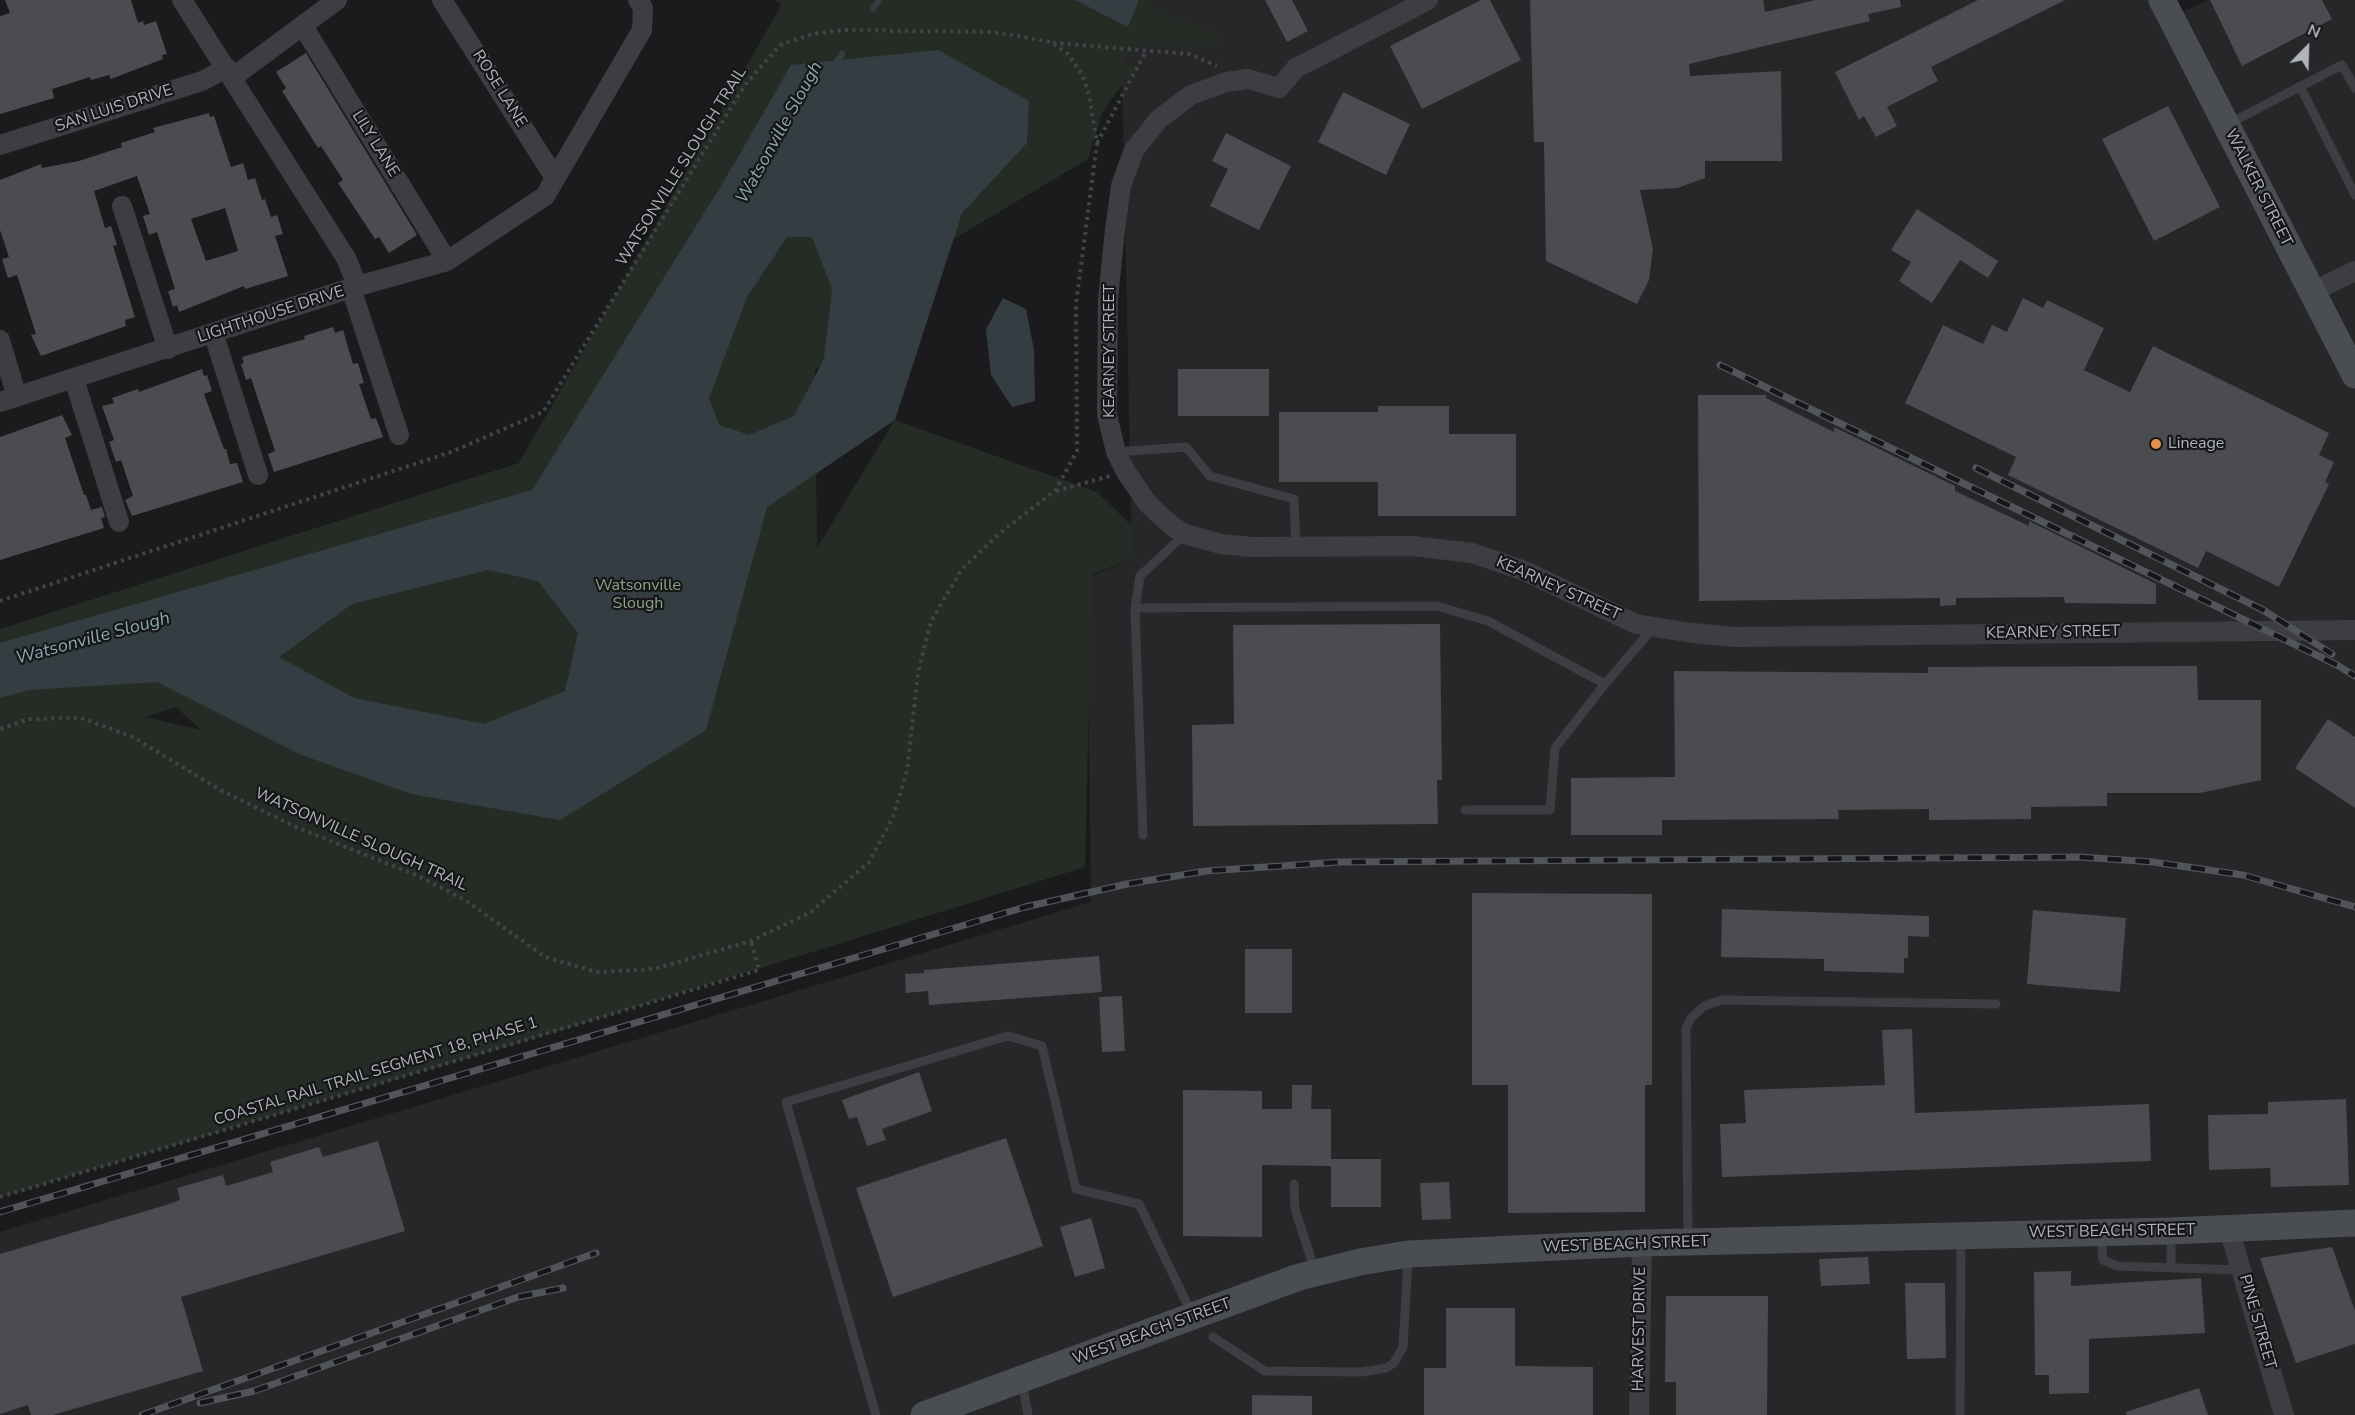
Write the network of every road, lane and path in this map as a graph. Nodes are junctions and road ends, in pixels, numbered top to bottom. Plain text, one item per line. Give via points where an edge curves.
1 (182, 0) edge
2 (337, 0) edge
3 (442, 0) edge
4 (638, 0) edge
5 (1428, 0) edge
6 (2162, 0) edge
7 (303, 26) junction
8 (1051, 42) junction
9 (1146, 51) junction
10 (230, 73) junction
11 (1248, 79) junction
12 (2301, 86) junction
13 (2355, 88) edge
14 (2226, 125) junction
15 (1097, 143) junction
16 (0, 145) edge
17 (555, 178) junction
18 (2355, 195) edge
19 (122, 206) dead end
20 (447, 261) junction
21 (2355, 271) edge
22 (354, 287) junction
23 (2312, 292) junction
24 (214, 335) junction
25 (0, 340) edge
26 (168, 349) junction
27 (2355, 375) edge
28 (74, 379) junction
29 (9, 399) edge
30 (399, 435) dead end
31 (1116, 452) junction
32 (1126, 472) junction
33 (258, 475) dead end
34 (1055, 491) junction
35 (119, 522) dead end
36 (1185, 534) junction
37 (1296, 547) junction
38 (0, 601) edge
39 (1135, 608) junction
40 (1653, 628) junction
41 (2355, 630) edge
42 (1605, 684) junction
43 (0, 729) edge
44 (1465, 810) dead end
45 (1143, 835) dead end
46 (751, 941) junction
47 (1996, 1004) dead end
48 (1294, 1184) dead end
49 (0, 1197) edge
50 (2355, 1223) edge
51 (2229, 1229) junction
52 (2171, 1231) junction
53 (2101, 1232) junction
54 (1961, 1236) junction
55 (1688, 1242) junction
56 (1642, 1243) junction
57 (1408, 1254) junction
58 (2171, 1268) junction
59 (2242, 1270) junction
60 (1316, 1273) junction
61 (1193, 1317) junction
62 (1213, 1337) dead end
63 (1022, 1380) junction
64 (876, 1415) edge
65 (924, 1415) edge
66 (1029, 1415) edge
67 (1639, 1415) edge
68 (1960, 1415) edge
69 (2284, 1415) edge

1 - 10 street, LIGHTHOUSE DRIVE
2 - 7 street, SAN LUIS DRIVE
3 - 17 street, ROSE LANE
4 - 17 street via 643,8 642,30
5 - 11 street via 1296,68 1279,88
6 - 14 main road, WALKER STREET
7 - 10 street, SAN LUIS DRIVE
7 - 20 street, LILY LANE
8 - 9 path
8 - 15 path, WATSONVILLE SLOUGH TRAIL via 1068,54 1083,76
8 - 38 path, WATSONVILLE SLOUGH TRAIL via 994,32 906,29 842,30 780,45 745,85 543,412 451,452
9 - 11 path via 1190,54
9 - 15 path
10 - 16 street, SAN LUIS DRIVE
10 - 22 street, LIGHTHOUSE DRIVE via 346,258
11 - 31 street, KEARNEY STREET via 1226,82 1173,106 1145,133 1127,165 1108,299 1107,415
12 - 13 lane via 2342,65
12 - 14 lane
12 - 18 lane
14 - 23 main road, WALKER STREET
15 - 34 path, WATSONVILLE SLOUGH TRAIL via 1076,304 1077,451
17 - 20 street via 545,196
19 - 26 street
20 - 22 street
21 - 23 street
22 - 24 street, LIGHTHOUSE DRIVE
22 - 30 street
23 - 27 main road, WALKER STREET
24 - 26 street, LIGHTHOUSE DRIVE
24 - 33 street
25 - 29 street
26 - 28 street, LIGHTHOUSE DRIVE
28 - 29 street, LIGHTHOUSE DRIVE
28 - 35 street
31 - 32 street, KEARNEY STREET
31 - 37 lane via 1186,447 1210,476 1294,499
32 - 34 path
32 - 36 street, KEARNEY STREET via 1160,517
34 - 46 path, WATSONVILLE SLOUGH TRAIL via 1001,532 962,569 931,621 918,673 907,771 893,818 869,862 811,912
36 - 37 street, KEARNEY STREET via 1221,544
36 - 39 lane via 1140,576
37 - 40 street, KEARNEY STREET via 1413,546 1472,553 1525,571 1615,615
39 - 42 lane via 1437,606 1488,621
39 - 45 lane
40 - 41 street, KEARNEY STREET via 1735,637
40 - 42 lane
42 - 44 lane via 1555,748 1550,810
43 - 46 path, WATSONVILLE SLOUGH TRAIL via 29,719 81,717 133,737 222,791 465,900 545,957 597,972 654,969
46 - 49 path, COASTAL RAIL TRAIL SEGMENT 18, PHASE 1 via 759,970
47 - 55 lane via 1722,1000 1704,1006 1686,1028
48 - 60 lane via 1295,1209
50 - 51 main road, WEST BEACH STREET
51 - 52 main road, WEST BEACH STREET
51 - 59 street, PINE STREET
52 - 53 main road, WEST BEACH STREET
52 - 58 lane
53 - 54 main road, WEST BEACH STREET
53 - 58 lane via 2103,1260 2117,1266
54 - 55 main road, WEST BEACH STREET
54 - 68 lane
55 - 56 main road, WEST BEACH STREET
56 - 57 main road, WEST BEACH STREET
56 - 67 street, HARVEST DRIVE
57 - 60 main road, WEST BEACH STREET
57 - 62 lane via 1403,1347 1394,1363 1386,1368 1362,1372 1265,1371
58 - 59 lane
59 - 69 street, PINE STREET
60 - 61 main road, WEST BEACH STREET
61 - 63 main road, WEST BEACH STREET
61 - 64 lane via 1139,1204 1076,1189 1042,1046 1008,1036 786,1102
63 - 65 main road, WEST BEACH STREET
63 - 66 lane

